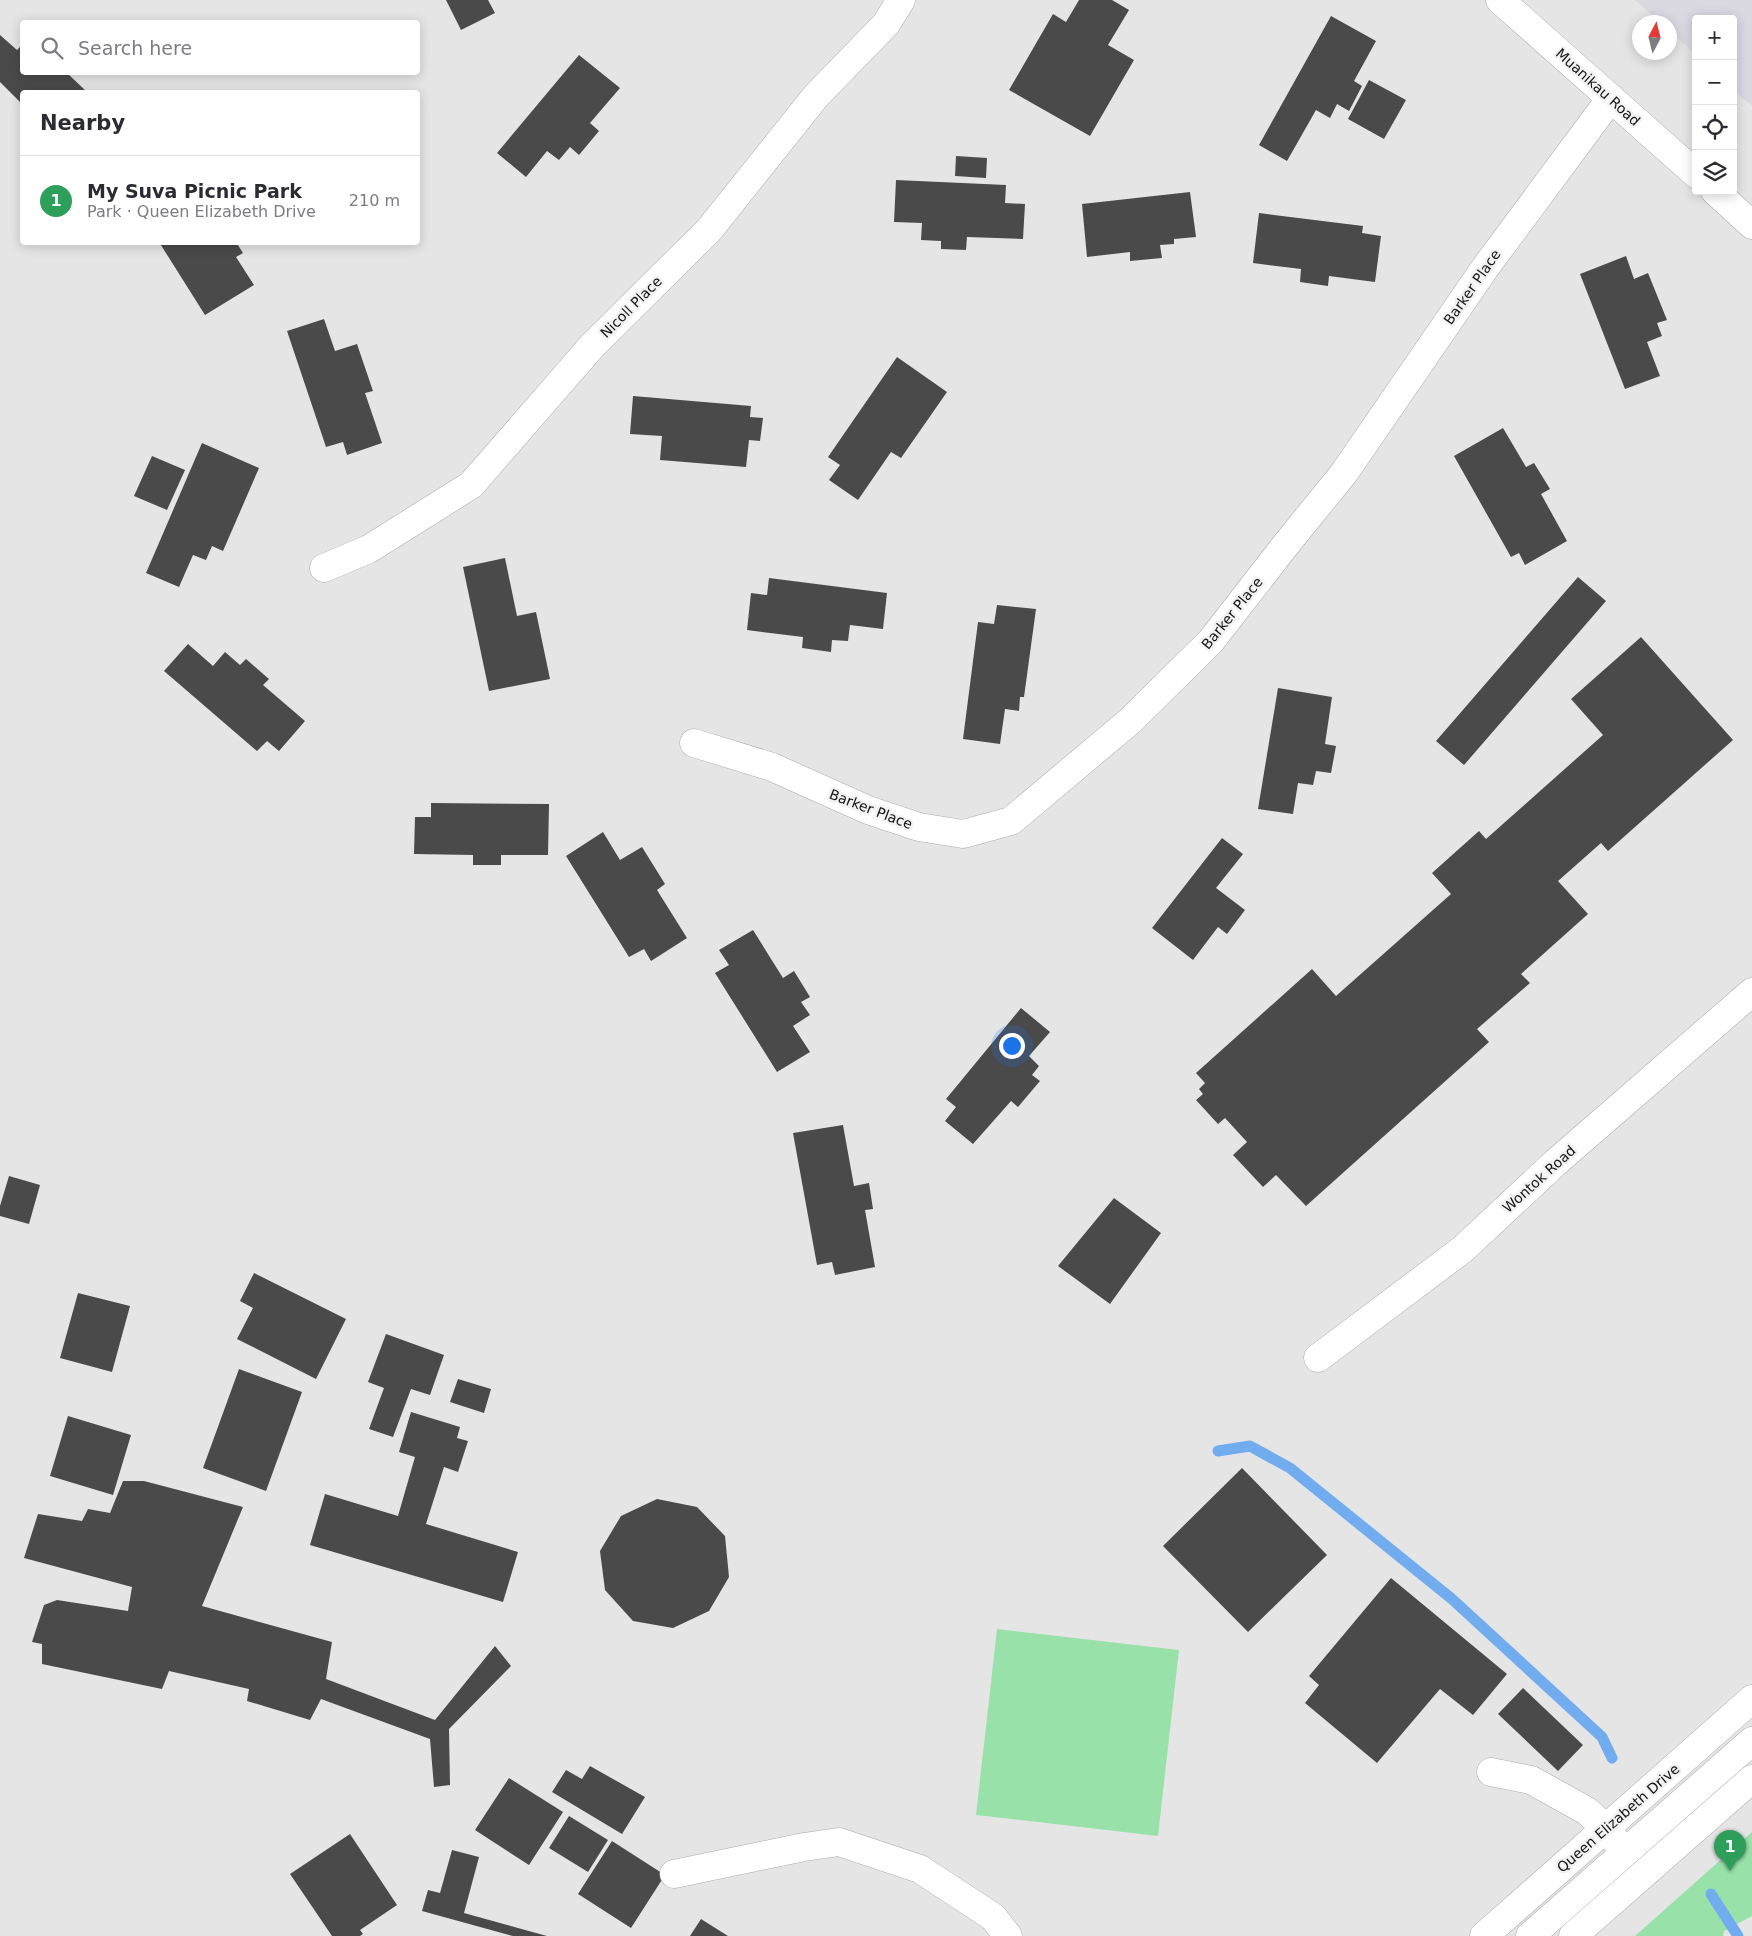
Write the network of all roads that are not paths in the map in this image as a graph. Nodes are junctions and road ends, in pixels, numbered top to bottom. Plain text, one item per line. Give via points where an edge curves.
1 (901, 0) edge
2 (1500, 0) edge
3 (1611, 98) junction
4 (1692, 170) edge
5 (1719, 195) edge
6 (1752, 225) edge
7 (324, 568) dead end
8 (694, 743) dead end
9 (1752, 992) edge
10 (1318, 1358) dead end
11 (1752, 1699) edge
12 (1752, 1741) edge
13 (1491, 1772) dead end
14 (1752, 1779) edge
15 (1606, 1829) junction
16 (1625, 1852) junction
17 (674, 1874) dead end
18 (1008, 1936) edge
19 (1484, 1936) edge
20 (1530, 1936) edge
21 (1573, 1936) edge

1 - 7 street, Nicoll Place via 886,24 816,96 708,230 592,346 472,485 369,549
2 - 3 street, Muanikau Road
3 - 4 street, Muanikau Road
3 - 8 street, Barker Place via 1485,268 1344,472 1211,641 1130,721 1011,821 963,834 919,827 868,810 772,766
5 - 6 street
9 - 10 street, Wontok Road via 1555,1163 1463,1249
11 - 15 street, Queen Elizabeth Drive
12 - 16 street
13 - 15 street via 1531,1780 1587,1811
14 - 21 street
15 - 16 street
15 - 19 street, Queen Elizabeth Drive
16 - 20 street
17 - 18 street via 804,1846 840,1842 920,1869 993,1917

